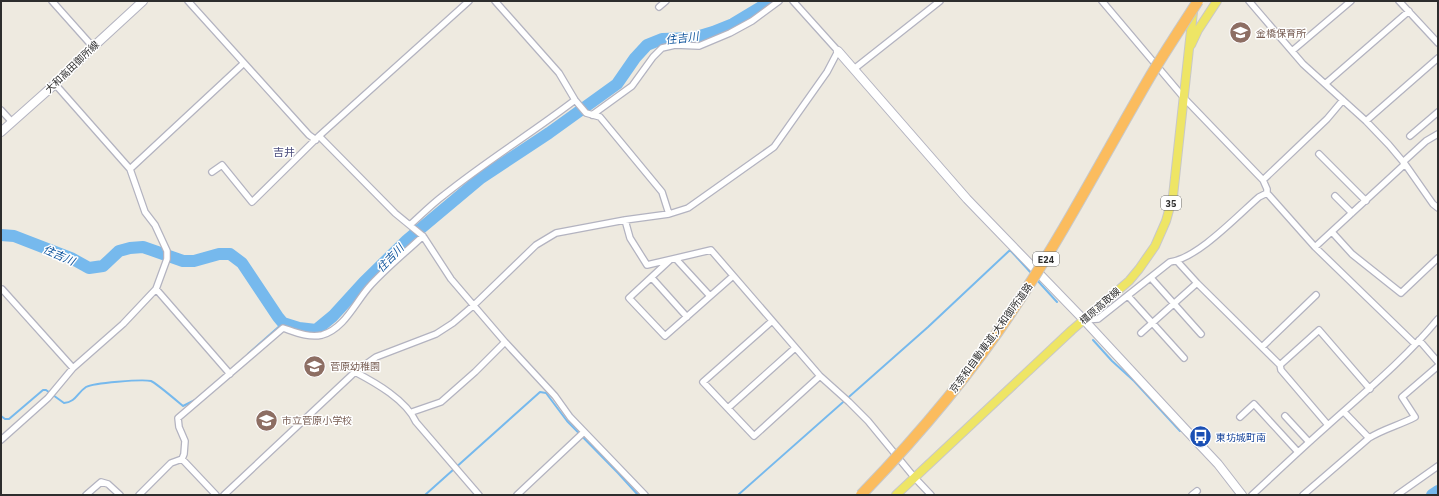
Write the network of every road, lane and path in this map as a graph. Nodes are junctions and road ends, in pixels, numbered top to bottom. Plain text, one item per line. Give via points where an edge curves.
1 (52, 1) edge
2 (143, 1) edge
3 (188, 1) edge
4 (469, 1) edge
5 (495, 1) edge
6 (666, 1) edge
7 (779, 1) edge
8 (793, 1) edge
9 (940, 1) edge
10 (1102, 1) edge
11 (1195, 1) edge
12 (1198, 1) edge
13 (1217, 1) edge
14 (1249, 1) edge
15 (1351, 1) edge
16 (1399, 1) edge
17 (659, 7) dead end
18 (1409, 11) junction
19 (1438, 43) edge
20 (93, 46) junction
21 (838, 51) junction
22 (1292, 51) junction
23 (1187, 55) junction
24 (1438, 58) edge
25 (244, 63) junction
26 (854, 68) junction
27 (55, 84) junction
28 (1325, 84) junction
29 (1184, 98) junction
30 (575, 100) junction
31 (1343, 100) junction
32 (1, 110) edge
33 (1438, 112) edge
34 (592, 114) junction
35 (12, 122) junction
36 (1366, 122) junction
37 (1, 132) edge
38 (1438, 134) edge
39 (1410, 136) dead end
40 (318, 138) junction
41 (1318, 154) dead end
42 (1404, 163) junction
43 (130, 169) junction
44 (212, 172) dead end
45 (1263, 180) junction
46 (1267, 193) junction
47 (1335, 196) dead end
48 (1366, 201) junction
49 (1438, 208) edge
50 (669, 214) junction
51 (1352, 214) junction
52 (625, 220) junction
53 (410, 225) junction
54 (1332, 232) junction
55 (423, 236) junction
56 (1315, 247) junction
57 (1438, 258) edge
58 (674, 259) junction
59 (1177, 261) junction
60 (732, 276) junction
61 (652, 278) junction
62 (1150, 278) junction
63 (1197, 283) junction
64 (1, 289) edge
65 (156, 289) junction
66 (1316, 295) dead end
67 (710, 296) junction
68 (1128, 296) junction
69 (1174, 304) junction
70 (474, 306) junction
71 (687, 317) junction
72 (1438, 319) edge
73 (1084, 320) junction
74 (772, 321) junction
75 (1152, 323) junction
76 (1141, 333) dead end
77 (1201, 334) dead end
78 (505, 342) junction
79 (1417, 342) junction
80 (1262, 346) junction
81 (795, 348) junction
82 (1184, 358) dead end
83 (1438, 362) edge
84 (1280, 365) junction
85 (1438, 366) edge
86 (73, 368) junction
87 (355, 372) junction
88 (230, 374) junction
89 (820, 376) junction
90 (1370, 389) junction
91 (728, 408) junction
92 (412, 412) junction
93 (1344, 412) junction
94 (1286, 416) dead end
95 (1240, 417) dead end
96 (1328, 425) junction
97 (582, 434) junction
98 (1369, 438) junction
99 (1, 440) edge
100 (1309, 442) junction
101 (1298, 452) junction
102 (182, 458) junction
103 (1438, 466) edge
104 (914, 477) junction
105 (1197, 491) dead end
106 (86, 495) edge
107 (120, 495) edge
108 (140, 495) edge
109 (216, 495) edge
110 (224, 495) edge
111 (479, 495) edge
112 (517, 495) edge
113 (645, 495) edge
114 (861, 495) edge
115 (896, 495) edge
116 (930, 495) edge
117 (1192, 495) edge
118 (1242, 495) edge
119 (1252, 495) edge
120 (1303, 495) edge
121 (1397, 495) edge

1 - 20 street
2 - 20 street, 大和高田御所線
3 - 25 street
4 - 40 street
5 - 30 street via 559,73
6 - 17 street
7 - 34 street via 752,21 699,46 675,45 662,48 632,86
8 - 21 street
9 - 26 street
10 - 29 street
11 - 23 main road, 橿原高取線 / 35
12 - 114 highway, 京奈和自動車道;大和御所道路 / E24, bridge via 1151,76 1070,220 1016,306 927,423
13 - 23 main road, 橿原高取線 / 35 via 1198,30
14 - 22 street
15 - 22 street
16 - 18 street
18 - 19 street
18 - 28 street
20 - 27 street, 大和高田御所線
21 - 26 street
21 - 50 street via 828,72 774,147 688,208
22 - 28 street
23 - 29 main road, 橿原高取線 / 35
24 - 36 street
25 - 40 street via 309,135
25 - 43 street
26 - 73 street via 967,199
27 - 35 street, 大和高田御所線
27 - 43 street
28 - 31 street
29 - 45 street
29 - 73 main road, 橿原高取線 / 35 via 1173,196 1162,233 1140,269
30 - 34 street via 586,113
30 - 53 street via 444,195
31 - 36 street
31 - 45 street via 1327,119
32 - 35 street
33 - 39 street
34 - 50 street via 600,117 662,192
35 - 37 street, 大和高田御所線
36 - 42 street
38 - 42 street via 1426,140
40 - 44 street via 252,202 222,165
40 - 53 street
41 - 48 street
42 - 48 street
42 - 49 street
43 - 65 street via 145,212 155,225 167,251 167,259
45 - 46 street
46 - 56 street
46 - 59 street via 1259,197 1197,251
47 - 51 street
48 - 51 street
50 - 52 street
51 - 54 street
52 - 58 street via 630,238 647,265
52 - 70 street via 556,233 536,245
53 - 55 street
54 - 56 street
54 - 57 street via 1352,254 1401,293
55 - 70 street via 451,279
55 - 88 street via 369,287 342,322 331,331 308,336 283,328
56 - 79 street
58 - 60 street via 711,250
58 - 61 street
58 - 67 street
59 - 62 street via 1170,262
59 - 63 street
60 - 67 street
60 - 74 street
61 - 71 street
61 - 71 street via 629,298 665,336
62 - 68 street
62 - 69 street
63 - 69 street
63 - 80 street
64 - 86 street
65 - 86 street via 123,324
65 - 88 street
66 - 80 street
67 - 71 street
68 - 73 street via 1098,319
68 - 75 street
69 - 75 street
69 - 77 street
70 - 78 street
70 - 87 street via 436,334 376,357
72 - 79 street
73 - 104 main road, 橿原高取線 / 35
73 - 118 street via 1213,459
74 - 81 street
74 - 91 street via 703,382
75 - 76 street
75 - 82 street
78 - 92 street via 441,402
78 - 97 street via 555,396
79 - 83 street
79 - 90 street
80 - 84 street
81 - 89 street
81 - 91 street
84 - 90 street via 1319,330
84 - 96 street via 1281,370
85 - 98 street via 1402,397 1415,417
86 - 99 street via 48,398
87 - 92 street via 376,383
87 - 110 street
88 - 102 street via 178,418 185,441
89 - 91 street via 754,436
89 - 104 street via 868,421
90 - 93 street
92 - 111 street via 416,422
93 - 96 street
93 - 98 street
94 - 100 street
95 - 101 street via 1254,404
96 - 100 street
97 - 112 street
97 - 113 street
98 - 120 street
100 - 101 street
101 - 119 street
102 - 108 street via 171,463
102 - 109 street
103 - 121 street
104 - 115 main road, 橿原高取線 / 35
104 - 116 street
105 - 117 street
106 - 107 street via 101,482 108,484

